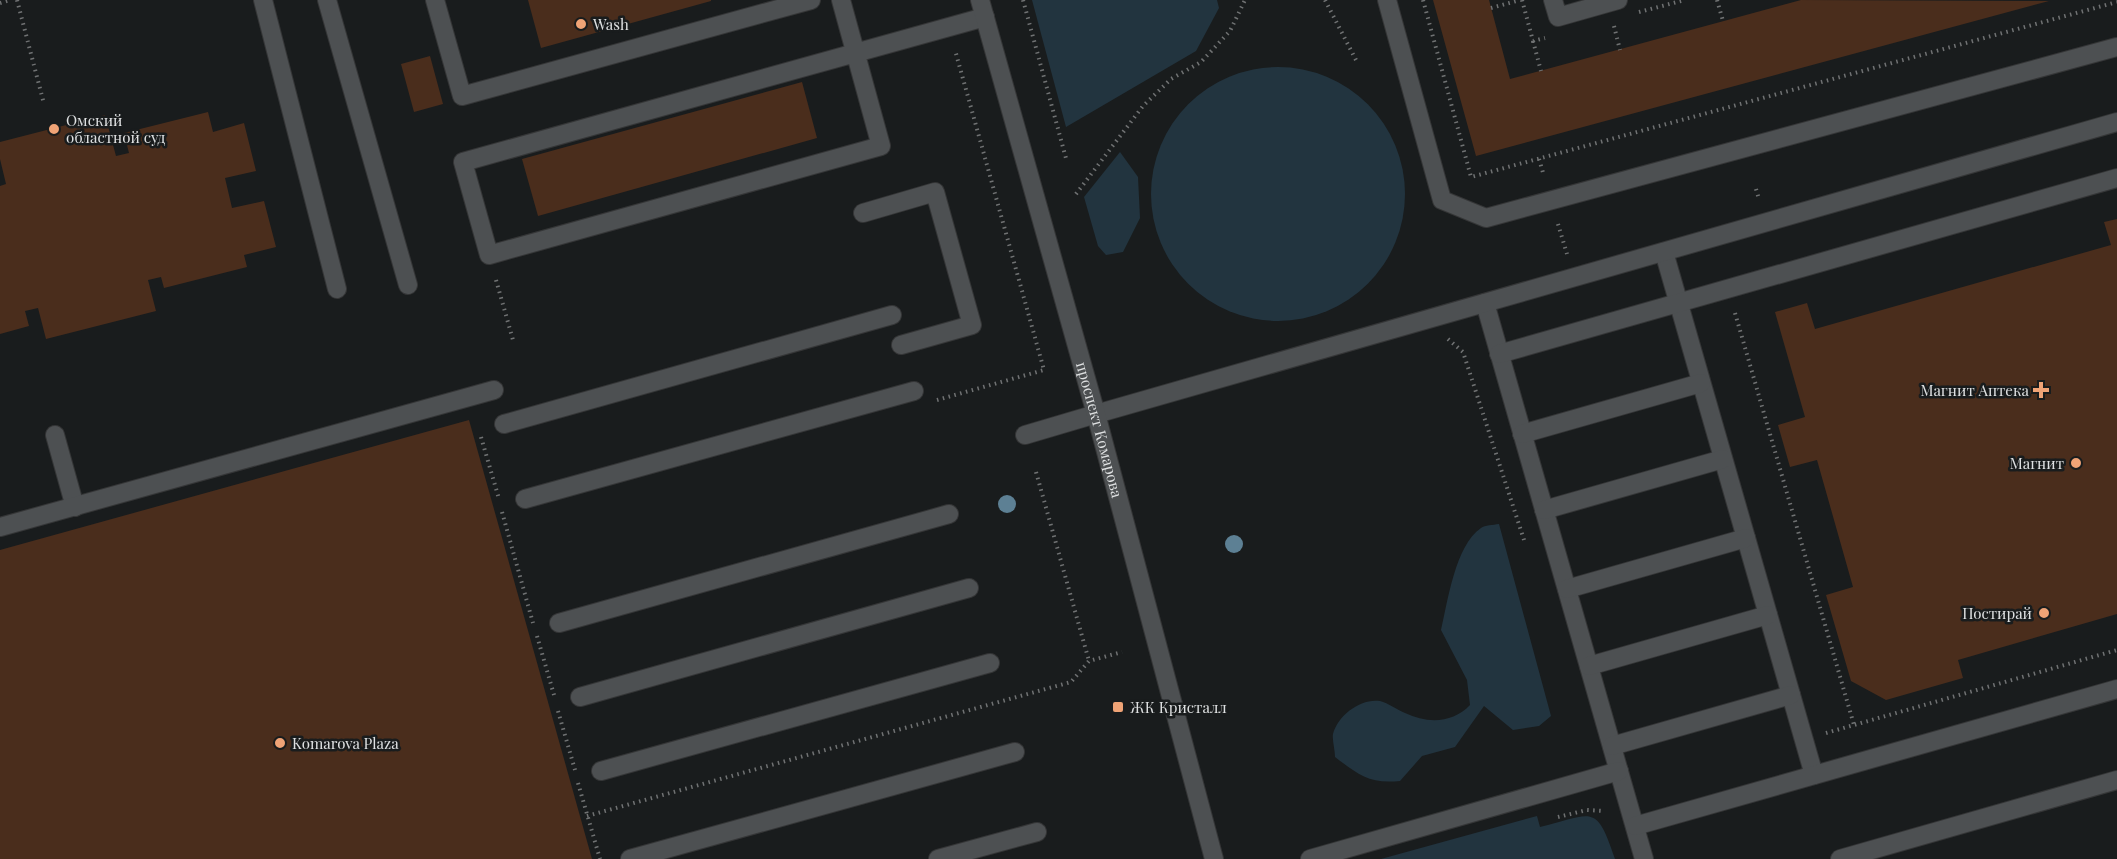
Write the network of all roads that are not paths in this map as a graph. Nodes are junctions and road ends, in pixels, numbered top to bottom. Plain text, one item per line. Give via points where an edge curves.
1 (263, 0) edge
2 (327, 0) edge
3 (435, 0) edge
4 (811, 0) edge
5 (841, 0) edge
6 (1388, 0) edge
7 (1553, 0) edge
8 (1618, 0) edge
9 (982, 8) edge
10 (2117, 47) edge
11 (855, 53) junction
12 (2117, 122) edge
13 (2117, 178) edge
14 (863, 213) dead end
15 (1664, 252) junction
16 (408, 285) dead end
17 (337, 289) dead end
18 (1485, 303) junction
19 (1678, 303) junction
20 (892, 315) dead end
21 (901, 345) dead end
22 (1499, 354) junction
23 (1701, 383) junction
24 (494, 390) dead end
25 (914, 391) dead end
26 (1096, 414) junction
27 (504, 424) dead end
28 (1522, 434) junction
29 (55, 435) dead end
30 (1025, 435) dead end
31 (1723, 459) junction
32 (525, 499) dead end
33 (75, 507) junction
34 (1544, 510) junction
35 (949, 514) dead end
36 (0, 527) edge
37 (1746, 538) junction
38 (969, 588) dead end
39 (1567, 589) junction
40 (1768, 615) junction
41 (559, 623) dead end
42 (990, 663) dead end
43 (1589, 666) junction
44 (2117, 688) edge
45 (1791, 695) junction
46 (580, 697) dead end
47 (1612, 746) junction
48 (1015, 752) dead end
49 (601, 771) dead end
50 (1619, 771) junction
51 (1814, 775) junction
52 (2117, 780) edge
53 (1635, 826) junction
54 (1037, 831) dead end
55 (630, 859) edge
56 (938, 859) edge
57 (1214, 859) edge
58 (1310, 859) edge
59 (1644, 859) edge
60 (1840, 859) edge

1 - 17 street
2 - 16 street
3 - 4 street via 462,96
5 - 11 street
6 - 10 street via 1442,200 1486,218
7 - 8 street via 1558,16
9 - 11 street via 949,27
9 - 26 street, проспект Комарова
11 - 11 street via 881,146 489,255 463,162
12 - 15 street
13 - 19 street
14 - 21 street via 935,192 972,326
15 - 18 street
15 - 19 street
18 - 22 street
18 - 26 street
19 - 22 street
19 - 23 street
20 - 27 street
22 - 28 street
23 - 28 street
23 - 31 street
24 - 33 street
25 - 32 street
26 - 30 street
26 - 57 street, проспект Комарова
28 - 34 street
29 - 33 street
31 - 34 street
31 - 37 street
33 - 36 street
34 - 39 street
35 - 41 street
37 - 39 street
37 - 40 street
38 - 46 street
39 - 43 street
40 - 43 street
40 - 45 street
42 - 49 street
43 - 47 street
44 - 51 street
45 - 47 street
45 - 51 street
47 - 50 street
48 - 55 street
50 - 53 street
50 - 58 street
51 - 53 street
52 - 60 street
53 - 59 street
54 - 56 street

